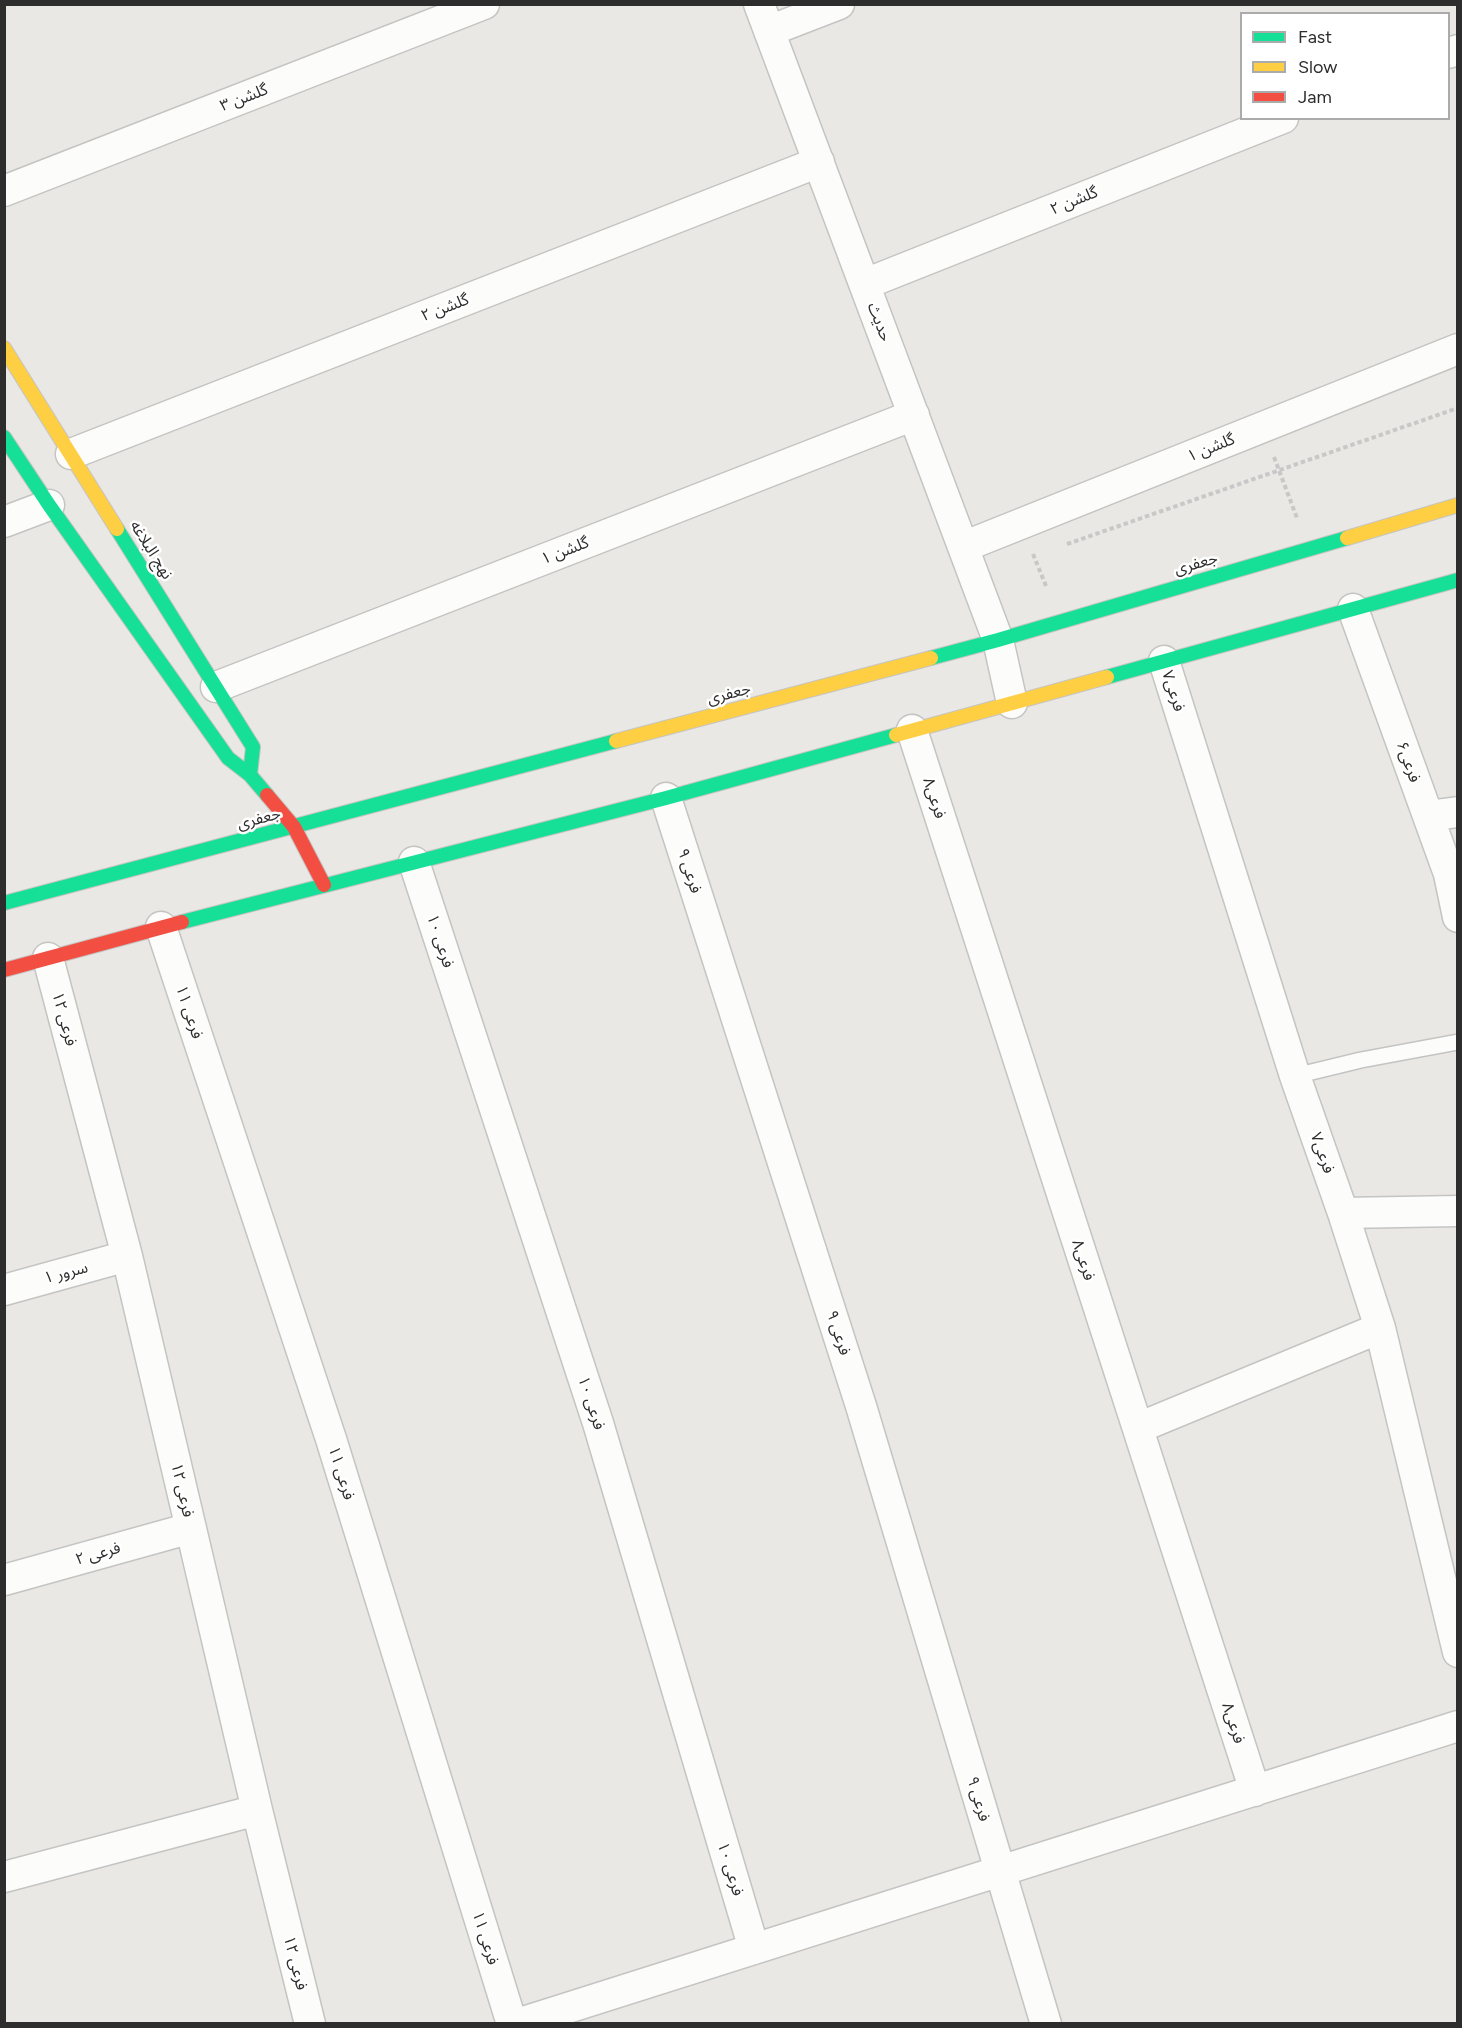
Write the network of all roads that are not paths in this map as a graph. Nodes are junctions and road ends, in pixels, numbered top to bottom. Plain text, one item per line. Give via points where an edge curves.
1 (484, 4) edge
2 (839, 4) edge
3 (764, 18) edge
4 (1278, 120) edge
5 (819, 162) junction
6 (4, 191) edge
7 (864, 284) junction
8 (4, 348) edge
9 (1458, 349) edge
10 (914, 415) junction
11 (4, 437) edge
12 (71, 454) junction
13 (50, 505) junction
14 (1458, 505) edge
15 (4, 522) edge
16 (963, 547) junction
17 (1458, 580) edge
18 (1353, 609) junction
19 (998, 640) junction
20 (1164, 661) junction
21 (216, 687) junction
22 (1012, 703) junction
23 (912, 730) junction
24 (250, 774) junction
25 (666, 798) junction
26 (1458, 812) edge
27 (1428, 816) junction
28 (294, 827) junction
29 (414, 862) junction
30 (324, 885) junction
31 (4, 903) edge
32 (1458, 917) edge
33 (161, 927) junction
34 (48, 958) junction
35 (4, 970) edge
36 (1458, 1042) edge
37 (1295, 1076) junction
38 (1458, 1211) edge
39 (1343, 1213) junction
40 (127, 1257) junction
41 (4, 1290) edge
42 (1380, 1328) junction
43 (1138, 1428) junction
44 (191, 1528) junction
45 (4, 1580) edge
46 (1458, 1652) edge
47 (1458, 1726) edge
48 (1255, 1791) junction
49 (256, 1810) junction
50 (999, 1871) junction
51 (4, 1877) edge
52 (754, 1949) junction
53 (310, 2024) edge
54 (512, 2024) edge
55 (517, 2024) edge
56 (1046, 2024) edge

1 - 6 street, گلشن ۳
2 - 3 street
3 - 5 street, حدیث
4 - 7 street, گلشن ۲
5 - 7 street, حدیث
5 - 12 street, گلشن ۲
7 - 10 street, حدیث
8 - 12 main road, نهج البلاغه
9 - 16 street, گلشن ۱
10 - 16 street, حدیث
10 - 21 street, گلشن ۱
11 - 13 main road
12 - 21 main road, نهج البلاغه
13 - 15 street
13 - 24 main road via 228,758
14 - 19 main road, جعفری
16 - 19 street, حدیث
17 - 18 main road
18 - 20 main road
18 - 27 street, فرعی۶
19 - 22 street, حدیث
19 - 28 main road, جعفری
20 - 22 main road
20 - 37 street, فرعی۷
21 - 24 main road, نهج البلاغه via 253,747
22 - 23 main road
23 - 25 main road
23 - 43 street, فرعی۸
24 - 28 main road
25 - 29 main road
25 - 50 street, فرعی ۹ via 861,1406
26 - 27 street
27 - 32 street, فرعی۶ via 1449,874
28 - 30 main road
28 - 31 main road, جعفری
29 - 30 main road
29 - 52 street, فرعی ۱۰ via 598,1423
30 - 33 main road
33 - 34 main road
33 - 54 street, فرعی ۱۱ via 331,1439
34 - 35 main road
34 - 40 street, فرعی ۱۲
36 - 37 lane
37 - 39 street, فرعی۷
38 - 39 street
39 - 42 street, فرعی۷
40 - 41 street, سرور ۱
40 - 44 street, فرعی ۱۲
42 - 43 street
42 - 46 street, فرعی۷
43 - 48 street, فرعی۸
44 - 45 street, فرعی ۲
44 - 49 street, فرعی ۱۲
47 - 48 street
48 - 50 street
49 - 51 street
49 - 53 street, فرعی ۱۲
50 - 52 street
50 - 56 street, فرعی ۹
52 - 55 street

